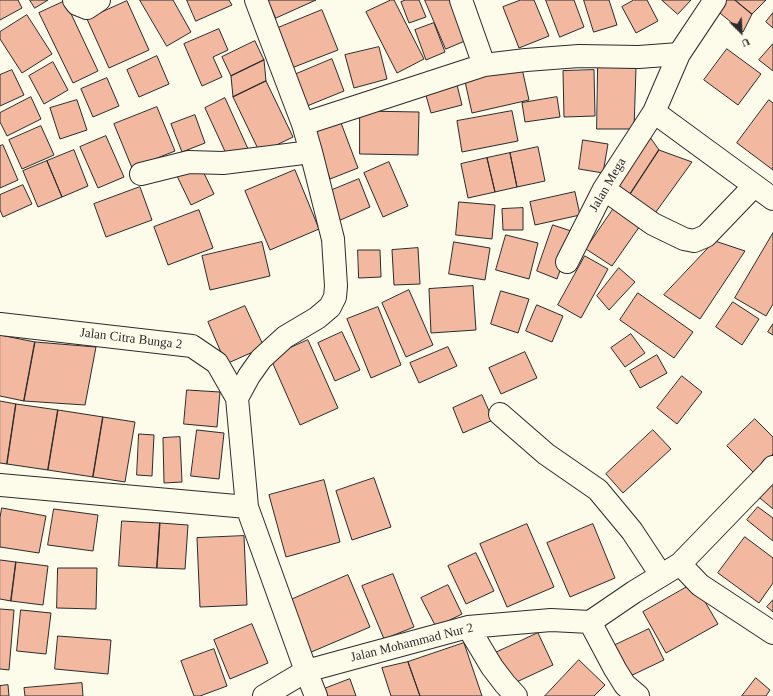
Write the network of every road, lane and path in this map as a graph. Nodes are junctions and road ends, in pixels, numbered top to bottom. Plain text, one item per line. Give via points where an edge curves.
1 (74, 0) edge
2 (99, 0) edge
3 (256, 0) edge
4 (461, 0) edge
5 (715, 0) edge
6 (679, 54) junction
7 (484, 65) junction
8 (654, 112) junction
9 (303, 124) junction
10 (311, 152) junction
11 (141, 174) dead end
12 (754, 186) junction
13 (604, 189) junction
14 (773, 199) edge
15 (567, 262) dead end
16 (0, 324) edge
17 (237, 398) junction
18 (500, 414) dead end
19 (773, 467) edge
20 (0, 485) edge
21 (247, 507) junction
22 (680, 564) junction
23 (661, 575) junction
24 (590, 622) junction
25 (468, 627) junction
26 (773, 633) edge
27 (306, 671) junction
28 (264, 696) edge
29 (316, 696) edge
30 (516, 696) edge
31 (638, 696) edge

1 - 2 street via 87,8
3 - 9 street
4 - 7 street
5 - 6 street, Jalan Mega
6 - 7 street via 639,57 579,56
6 - 8 street, Jalan Mega
7 - 9 street
8 - 12 street
8 - 13 street, Jalan Mega
9 - 10 street
10 - 11 street via 223,163 188,162
10 - 17 street via 333,239 335,297 330,307 317,318 285,337 261,359
12 - 13 street via 706,236 694,242 653,224
12 - 14 street
13 - 15 street, Jalan Mega
16 - 17 street, Jalan Citra Bunga 2 via 192,346 217,363
17 - 21 street
18 - 23 street via 546,454 598,490 632,531
19 - 22 street
20 - 21 street
21 - 27 street
22 - 23 street
22 - 26 street via 700,585
23 - 24 street
24 - 25 street, Jalan Mohammad Nur 2 via 551,620
24 - 31 street via 625,685
25 - 27 street, Jalan Mohammad Nur 2
25 - 30 street via 492,667
27 - 28 street, Jalan Mohammad Nur 2
27 - 29 street

